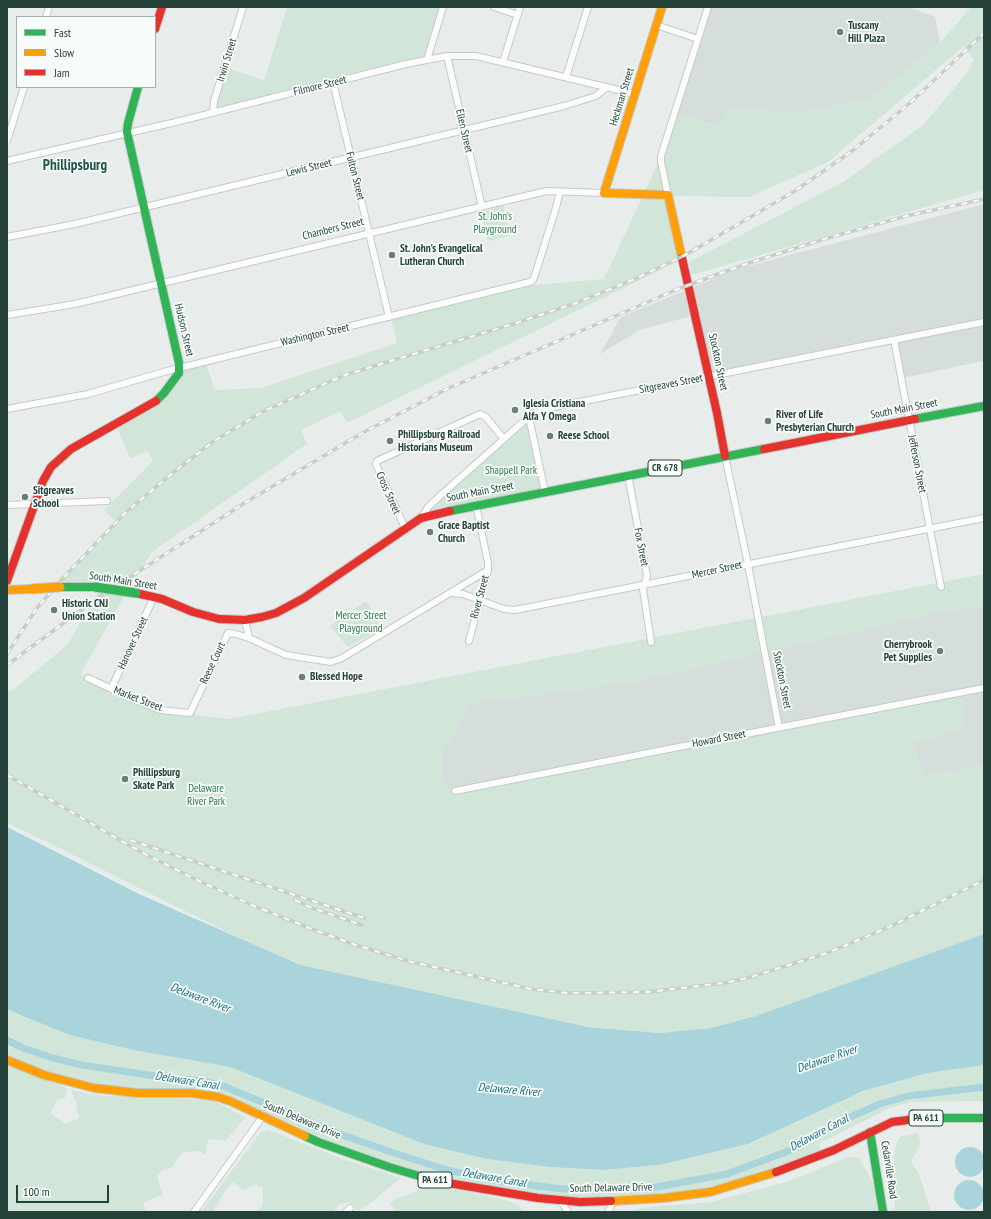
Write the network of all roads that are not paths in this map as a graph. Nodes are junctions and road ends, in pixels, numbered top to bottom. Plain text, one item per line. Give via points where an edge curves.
1 (162, 7) edge
2 (242, 7) edge
3 (443, 7) edge
4 (494, 7) edge
5 (520, 7) edge
6 (588, 7) edge
7 (662, 7) edge
8 (708, 7) edge
9 (518, 14) junction
10 (656, 25) junction
11 (156, 26) edge
12 (698, 38) junction
13 (447, 56) junction
14 (427, 60) junction
15 (503, 62) junction
16 (566, 77) junction
17 (333, 82) junction
18 (607, 87) junction
19 (24, 88) edge
20 (138, 88) edge
21 (635, 94) junction
22 (213, 112) junction
23 (464, 130) junction
24 (127, 132) junction
25 (7, 141) edge
26 (350, 158) junction
27 (7, 161) edge
28 (560, 192) junction
29 (604, 193) junction
30 (668, 195) junction
31 (482, 207) junction
32 (143, 208) junction
33 (369, 233) junction
34 (7, 237) edge
35 (161, 283) junction
36 (7, 316) edge
37 (389, 317) junction
38 (984, 322) edge
39 (894, 340) junction
40 (180, 368) junction
41 (708, 376) junction
42 (984, 406) edge
43 (7, 409) edge
44 (527, 416) junction
45 (909, 420) junction
46 (503, 438) junction
47 (725, 456) junction
48 (628, 475) junction
49 (545, 492) junction
50 (107, 501) dead end
51 (35, 504) junction
52 (7, 505) edge
53 (476, 505) junction
54 (421, 518) junction
55 (984, 518) edge
56 (405, 528) junction
57 (930, 529) junction
58 (748, 564) junction
59 (488, 570) junction
60 (7, 581) edge
61 (644, 586) junction
62 (941, 587) dead end
63 (7, 590) edge
64 (452, 593) junction
65 (154, 597) junction
66 (480, 601) junction
67 (245, 620) junction
68 (249, 638) junction
69 (469, 641) dead end
70 (651, 642) dead end
71 (88, 678) dead end
72 (984, 688) edge
73 (111, 689) junction
74 (190, 713) joint
75 (779, 728) junction
76 (455, 792) dead end
77 (7, 1060) edge
78 (263, 1116) junction
79 (984, 1118) edge
80 (870, 1132) junction
81 (560, 1200) junction
82 (613, 1202) junction
83 (194, 1212) edge
84 (568, 1212) edge
85 (608, 1212) edge
86 (883, 1212) edge

1 - 11 main road
2 - 22 street, Irwin Street
3 - 14 street
4 - 9 street
5 - 9 street
6 - 16 street
7 - 10 main road, Heckman Street
8 - 12 street, Stockton Street
9 - 15 street
10 - 12 street
10 - 21 main road, Heckman Street
12 - 30 street, Stockton Street via 661,156
13 - 14 street, Filmore Street
13 - 15 street, Filmore Street via 470,55
13 - 23 street, Ellen Street
14 - 17 street, Filmore Street
15 - 16 street, Filmore Street
16 - 18 street, Filmore Street
17 - 22 street, Filmore Street
17 - 26 street, Fulton Street
18 - 21 street, Filmore Street
18 - 23 street, Lewis Street via 596,96 576,103
19 - 25 street
20 - 24 main road, Hudson Street
21 - 29 main road, Heckman Street
22 - 24 street, Filmore Street
23 - 26 street, Lewis Street
23 - 31 street, Ellen Street
24 - 27 street, Filmore Street
24 - 32 main road, Hudson Street
26 - 32 street, Lewis Street
26 - 33 street, Fulton Street
28 - 29 street, Chambers Street
28 - 31 street, Chambers Street via 546,191
28 - 37 street, Washington Street via 533,280
29 - 30 main road, Chambers Street
30 - 41 main road, Stockton Street
31 - 33 street, Chambers Street
32 - 34 street, Lewis Street
32 - 35 main road, Hudson Street
33 - 35 street, Chambers Street
33 - 37 street, Fulton Street
35 - 36 street, Chambers Street via 75,304
35 - 40 main road, Hudson Street
37 - 40 street, Washington Street
38 - 39 street, Sitgreaves Street
39 - 41 street, Sitgreaves Street
39 - 45 street, Jefferson Street
40 - 43 street, Washington Street via 88,394
40 - 51 main road, Hudson Street via 177,376 156,401 71,449 57,460 47,474
41 - 44 street, Sitgreaves Street via 548,408
41 - 47 main road, Stockton Street
42 - 45 main road, South Main Street / CR 678
44 - 46 street, Sitgreaves Street
44 - 49 street
45 - 47 main road, South Main Street / CR 678
45 - 57 street, Jefferson Street
46 - 54 street, Sitgreaves Street via 428,507
46 - 56 street, Cross Street via 486,417 480,414 377,461 376,464
47 - 48 main road, South Main Street / CR 678
47 - 58 street, Stockton Street
48 - 49 main road, South Main Street / CR 678
48 - 61 street, Fox Street via 647,576
49 - 53 main road, South Main Street / CR 678
50 - 51 street
51 - 52 street
51 - 60 main road, Hudson Street
53 - 54 main road, South Main Street / CR 678
53 - 59 street, River Street
54 - 56 main road, South Main Street
55 - 57 street, Mercer Street
56 - 67 main road, South Main Street via 304,598 276,613
57 - 58 street, Mercer Street
57 - 62 street, Jefferson Street
58 - 61 street, Mercer Street
58 - 75 street, Stockton Street
59 - 64 street
59 - 66 street, River Street
61 - 66 street, Mercer Street via 515,610
61 - 70 street, Fox Street
63 - 65 main road, South Main Street, bridge via 81,586
64 - 66 street, Mercer Street via 464,594
64 - 68 street via 331,662 286,655
65 - 67 main road, South Main Street via 209,617
65 - 73 street, Hanover Street
66 - 69 street, River Street
67 - 68 street
68 - 74 street, Reese Court via 230,632 226,635
71 - 73 street, Market Street
72 - 75 street, Howard Street
73 - 74 street, Market Street via 161,710
75 - 76 street, Howard Street
77 - 78 main road, South Delaware Drive / PA 611 via 44,1075 94,1088 137,1093 191,1093 213,1096
78 - 81 main road, South Delaware Drive / PA 611 via 318,1142 429,1179
78 - 83 street
79 - 80 main road, South Delaware Drive / PA 611 via 909,1119 892,1122
80 - 82 main road, South Delaware Drive / PA 611 via 820,1156 733,1186 685,1196
80 - 86 main road, Cedarville Road
81 - 82 main road, South Delaware Drive / PA 611
81 - 84 street
82 - 85 street

